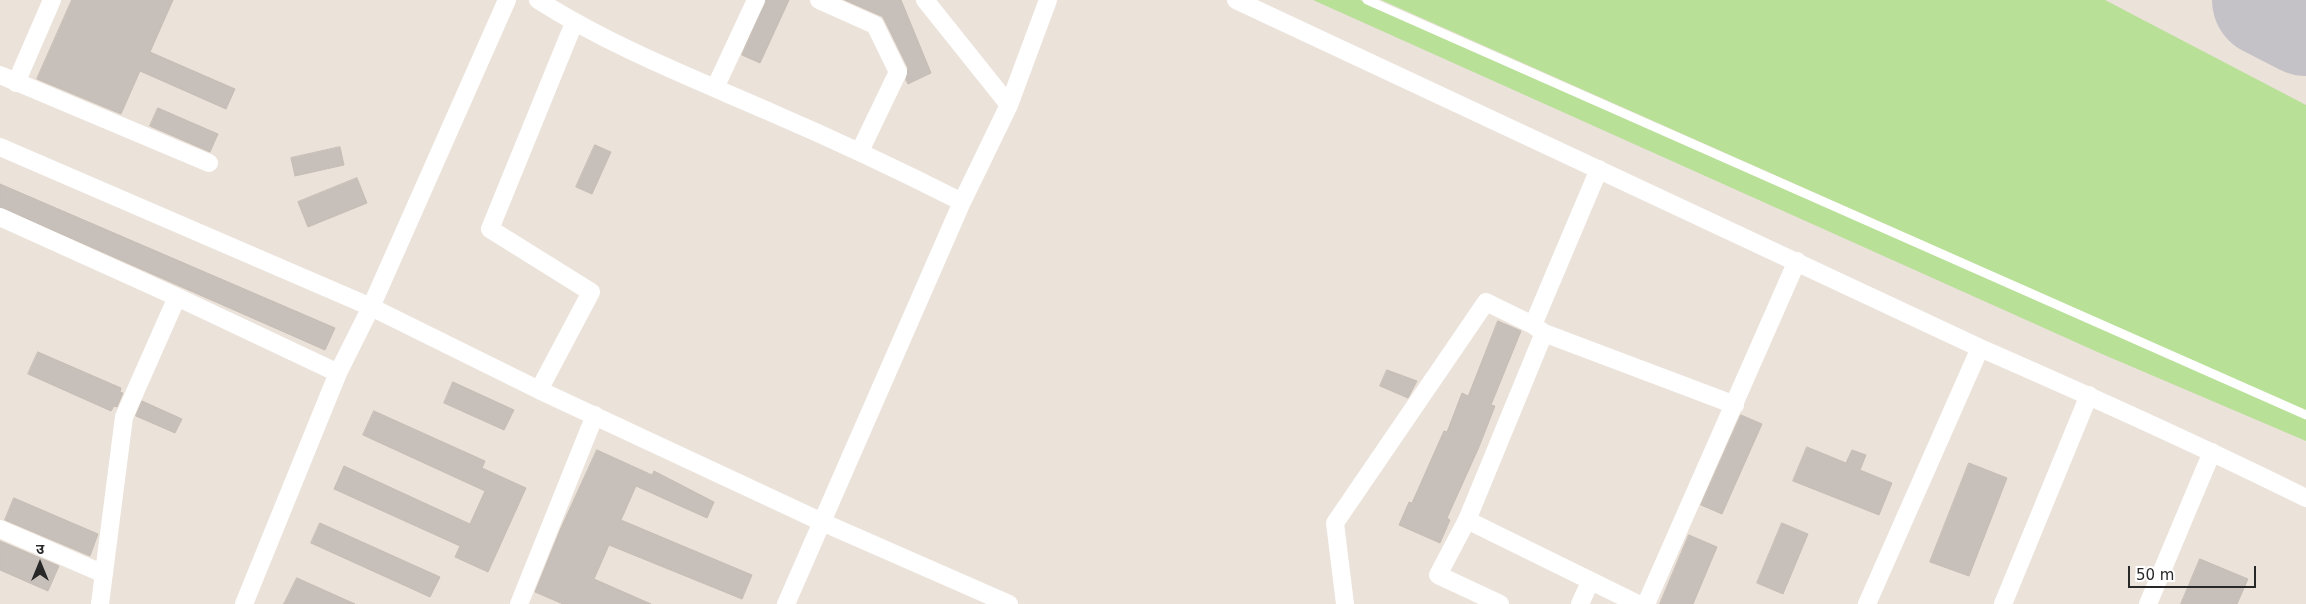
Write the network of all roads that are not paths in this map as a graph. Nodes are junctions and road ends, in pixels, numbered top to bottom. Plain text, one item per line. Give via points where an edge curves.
1 (52, 0) edge
2 (507, 0) edge
3 (538, 0) edge
4 (756, 0) edge
5 (819, 0) edge
6 (925, 0) edge
7 (1048, 0) edge
8 (1236, 0) edge
9 (1367, 0) edge
10 (574, 23) junction
11 (0, 75) edge
12 (16, 82) junction
13 (715, 88) junction
14 (1008, 105) junction
15 (0, 147) edge
16 (860, 151) junction
17 (210, 163) dead end
18 (1599, 169) junction
19 (962, 202) junction
20 (0, 218) edge
21 (1797, 261) junction
22 (177, 297) junction
23 (371, 307) junction
24 (1538, 329) junction
25 (1980, 348) junction
26 (338, 373) junction
27 (539, 390) junction
28 (2089, 395) junction
29 (1734, 405) junction
30 (596, 415) junction
31 (2306, 415) edge
32 (2212, 452) junction
33 (2306, 498) edge
34 (1467, 520) junction
35 (822, 522) junction
36 (0, 529) edge
37 (104, 574) junction
38 (1590, 582) junction
39 (100, 604) edge
40 (244, 604) edge
41 (519, 604) edge
42 (786, 604) edge
43 (1009, 604) edge
44 (1345, 604) edge
45 (1500, 604) edge
46 (1580, 604) edge
47 (1638, 604) edge
48 (1646, 604) edge
49 (1867, 604) edge
50 (2003, 604) edge
51 (2148, 604) edge

1 - 12 street
2 - 23 street
3 - 10 street
4 - 13 street
5 - 16 street via 875,25 898,72
6 - 14 street
7 - 14 street
8 - 18 street
9 - 31 lane
10 - 13 street
10 - 27 street via 490,229 591,292
11 - 12 street
12 - 17 street
13 - 16 street
14 - 19 street
15 - 23 street
16 - 19 street
18 - 21 street
18 - 24 street
19 - 35 street
20 - 22 street
21 - 25 street
21 - 29 street
22 - 26 street
22 - 37 street via 124,417
23 - 26 street
23 - 27 street
24 - 29 street
24 - 34 street
24 - 44 street via 1486,302 1334,523
25 - 28 street
25 - 49 street
26 - 40 street
27 - 30 street
28 - 32 street
28 - 50 street
29 - 48 street
30 - 35 street
30 - 41 street
32 - 33 street
32 - 51 street
34 - 38 street
34 - 45 street via 1438,575
35 - 42 street
35 - 43 street
36 - 37 street
37 - 39 street
38 - 46 street
38 - 47 street

